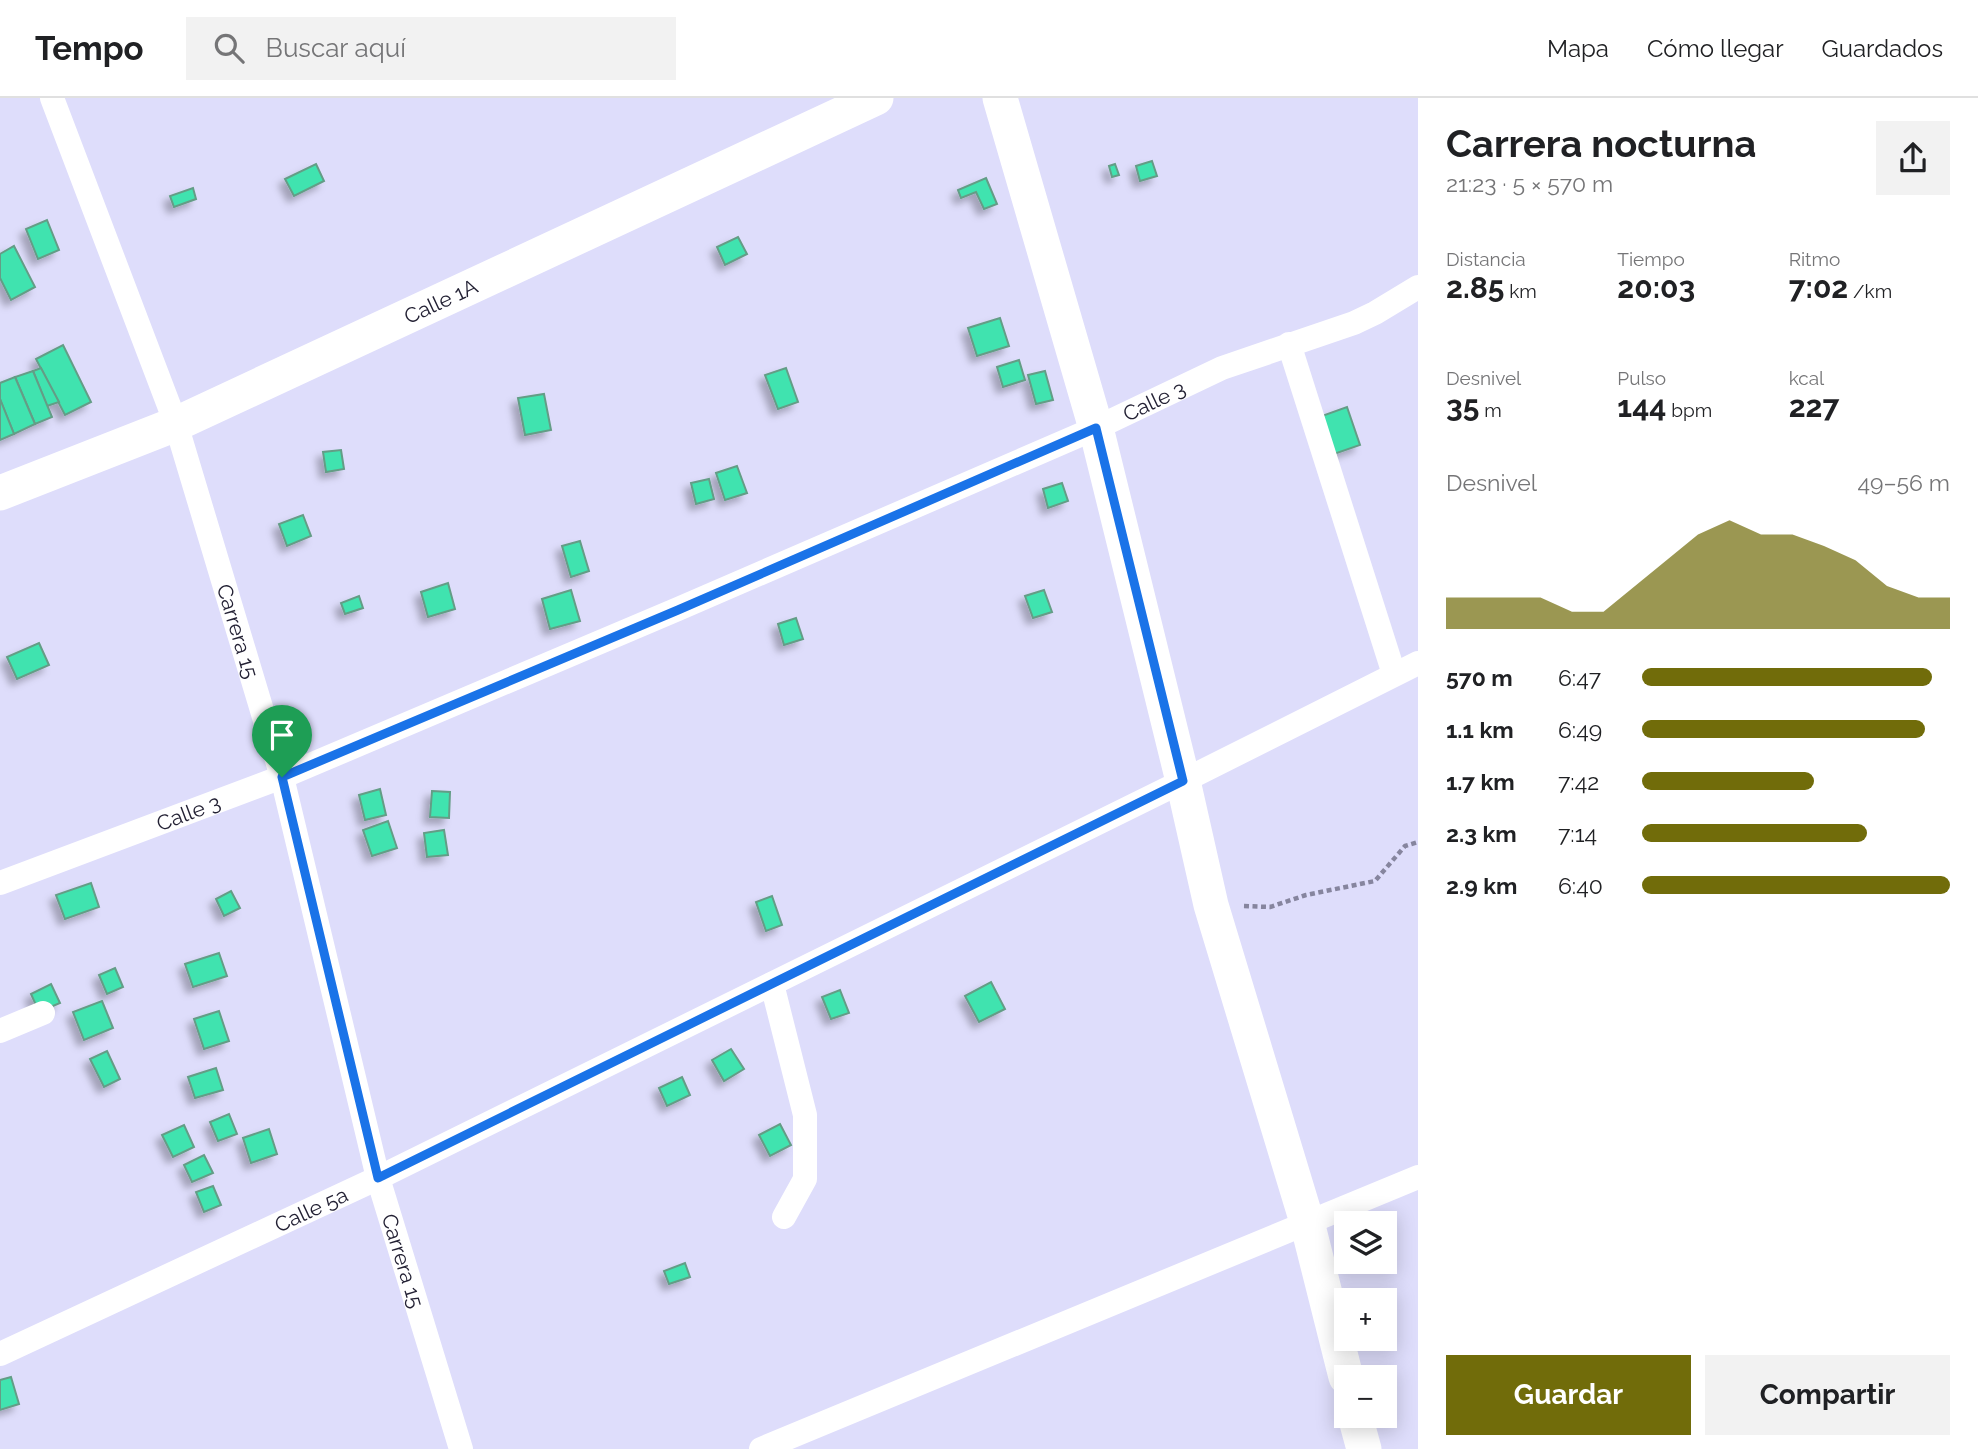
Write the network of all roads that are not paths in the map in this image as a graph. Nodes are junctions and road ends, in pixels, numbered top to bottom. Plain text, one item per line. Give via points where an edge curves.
1 (52, 98) edge
2 (876, 98) edge
3 (1000, 98) edge
4 (1418, 287) edge
5 (1289, 344) junction
6 (176, 424) junction
7 (1096, 428) junction
8 (0, 493) edge
9 (1418, 663) edge
10 (1394, 674) junction
11 (282, 777) junction
12 (1183, 781) junction
13 (0, 883) edge
14 (772, 984) junction
15 (43, 1013) dead end
16 (0, 1031) edge
17 (1418, 1177) edge
18 (378, 1178) junction
19 (784, 1217) dead end
20 (1307, 1222) junction
21 (0, 1354) edge
22 (1343, 1365) edge
23 (1358, 1428) edge
24 (461, 1449) edge
25 (761, 1449) edge
26 (1364, 1449) edge

1 - 6 street, Carrera 15
2 - 6 street, Calle 1A
3 - 7 street
4 - 5 street, Calle 3 via 1354,323
5 - 7 street, Calle 3 via 1222,368
5 - 10 street
6 - 8 street, Calle 1A
6 - 11 street, Carrera 15
7 - 11 street, Calle 3
7 - 12 street
9 - 10 street, Calle 5a
10 - 12 street, Calle 5a
11 - 13 street, Calle 3
11 - 18 street, Carrera 15
12 - 14 street, Calle 5a
12 - 20 street via 1211,905
14 - 18 street, Calle 5a
14 - 19 street via 805,1115 805,1179
15 - 16 street
17 - 20 street
18 - 21 street, Calle 5a
18 - 24 street, Carrera 15
20 - 22 street
20 - 25 street
23 - 26 street

